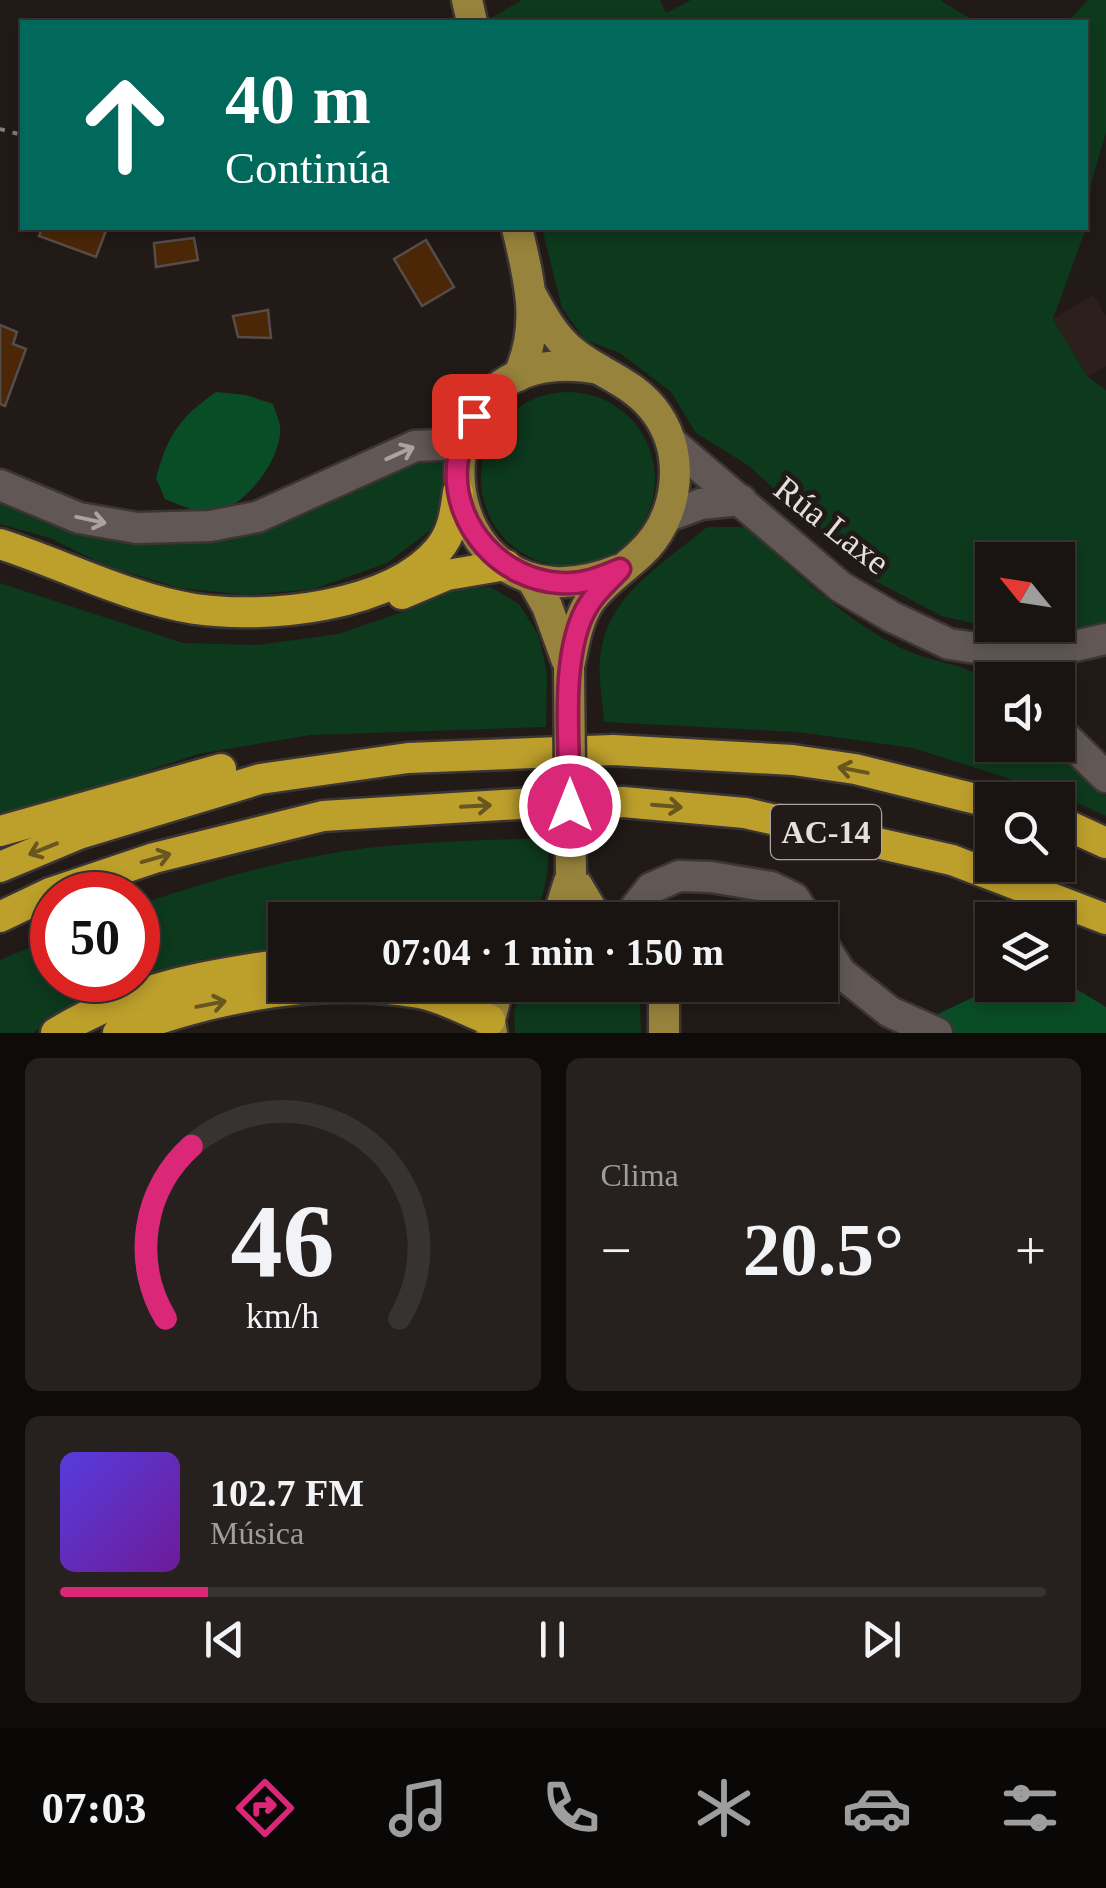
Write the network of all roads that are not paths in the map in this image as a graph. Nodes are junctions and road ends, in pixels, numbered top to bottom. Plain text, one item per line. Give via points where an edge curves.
1 (518, 230) edge
2 (532, 296) junction
3 (601, 370) junction
4 (518, 376) junction
5 (671, 442) junction
6 (461, 444) junction
7 (0, 485) edge
8 (458, 492) junction
9 (741, 500) junction
10 (666, 517) junction
11 (0, 544) edge
12 (0, 562) edge
13 (620, 569) junction
14 (519, 572) junction
15 (1106, 639) edge
16 (1012, 662) edge
17 (1048, 662) edge
18 (569, 666) junction
19 (1075, 747) edge
20 (408, 758) junction
21 (1106, 777) edge
22 (975, 799) edge
23 (1075, 829) edge
24 (0, 831) edge
25 (1106, 844) edge
26 (0, 867) edge
27 (571, 875) junction
28 (563, 902) edge
29 (587, 902) edge
30 (640, 902) edge
31 (797, 902) edge
32 (0, 917) edge
33 (1106, 919) edge
34 (268, 966) edge
35 (838, 968) edge
36 (496, 1002) edge
37 (664, 1002) edge
38 (491, 1027) edge
39 (56, 1033) edge
40 (118, 1033) edge
41 (664, 1033) edge
42 (938, 1033) edge

1 - 2 main road
2 - 3 main road via 549,328
2 - 4 main road via 528,356
3 - 4 main road via 545,366
3 - 5 main road via 645,397
4 - 6 main road via 483,404
5 - 9 street, Rúa Laxe
5 - 10 main road via 676,467
7 -> 6 street via 79,518 137,528 210,526 257,517 415,446
6 - 8 main road
8 - 11 highway via 454,524 420,568 354,597 256,614 134,594
8 - 14 main road via 484,546
9 - 10 street, Rúa Laxe
9 - 16 street, Rúa Laxe via 841,587 949,644
10 - 13 main road via 655,538
12 - 14 highway via 156,616 244,630 371,608 447,575
13 - 14 main road via 562,584
13 - 18 main road via 589,602
14 - 18 main road via 547,606
15 - 17 street, Rúa Laxe
18 - 27 main road, bridge
19 - 21 street
22 -> 20 highway, AC-14 via 794,760 613,750
20 - 24 highway via 358,752 244,763
20 -> 26 highway, AC-14 via 260,778 79,834
23 - 25 highway
27 - 28 main road
27 - 29 main road
30 - 31 street via 651,888 679,876 770,887
32 -> 33 highway, AC-14 via 154,858 324,816 623,802 745,813 952,860
34 - 39 highway via 116,1001
35 - 42 street via 890,1012
36 - 38 main road
37 - 41 main road
40 -> 38 highway via 202,1006 290,991 361,988 422,994

